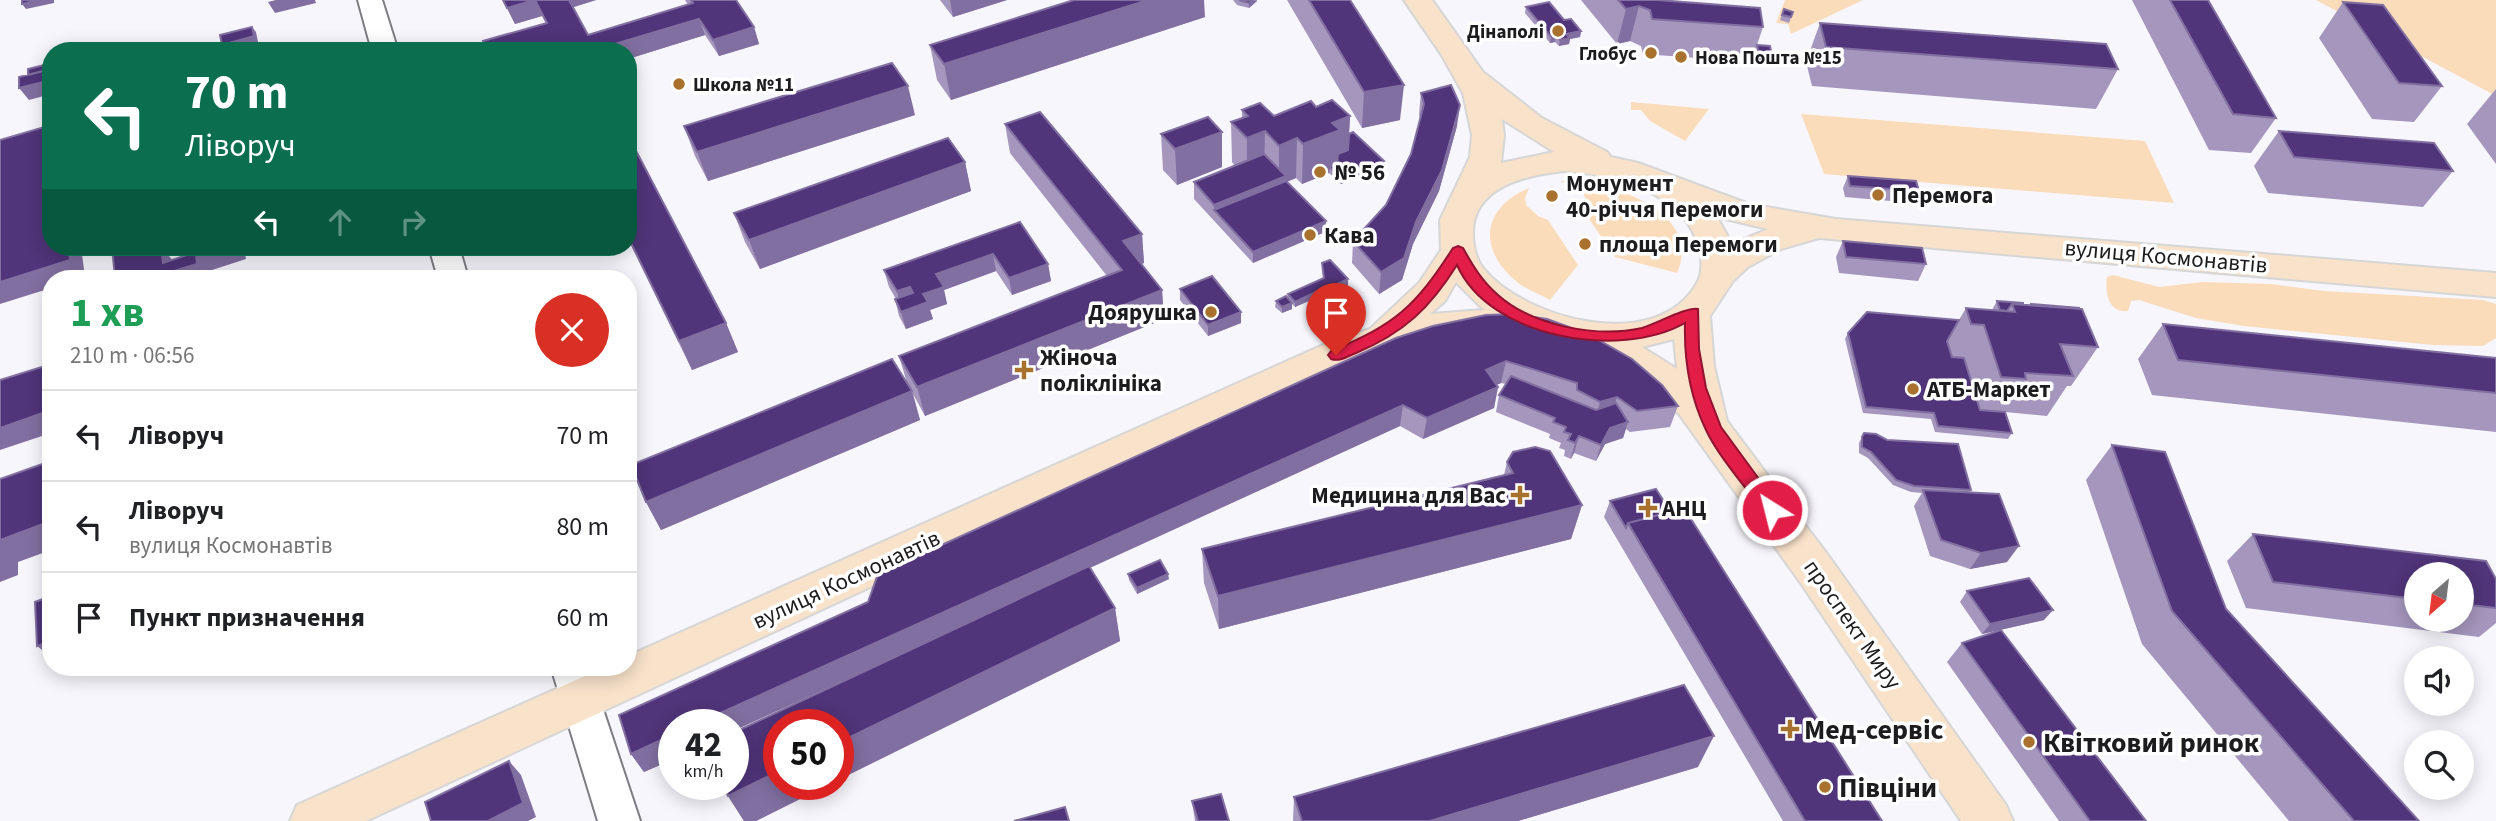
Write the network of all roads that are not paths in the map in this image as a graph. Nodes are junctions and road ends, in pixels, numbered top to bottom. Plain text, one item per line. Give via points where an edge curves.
1 (370, 0) edge
2 (1418, 0) edge
3 (382, 42) edge
4 (1468, 73) junction
5 (1616, 168) junction
6 (1660, 184) junction
7 (1469, 197) junction
8 (1836, 230) junction
9 (1458, 251) junction
10 (1717, 277) junction
11 (2496, 285) edge
12 (1692, 312) junction
13 (1561, 330) junction
14 (1378, 337) junction
15 (1713, 429) junction
16 (637, 657) edge
17 (593, 676) edge
18 (575, 684) edge
19 (314, 821) edge
20 (619, 821) edge
21 (1989, 821) edge

1 - 3 street
2 - 4 main road
4 - 5 main road via 1539,131
4 - 7 main road via 1486,116 1488,136 1486,156
5 - 6 main road
5 - 7 main road via 1564,161 1531,164 1489,180
6 - 8 main road, вулиця Космонавтів via 1744,214
6 - 10 main road via 1707,226 1717,252
7 - 9 main road via 1457,223
8 - 10 main road, вулиця Космонавтів via 1765,242 1740,254
8 - 11 main road, вулиця Космонавтів
9 - 13 main road via 1467,271 1494,300 1519,316
9 - 14 main road, вулиця Космонавтів via 1443,279 1420,305
10 - 12 main road
12 - 13 main road via 1669,326 1640,334 1607,336
12 - 15 main road, проспект Миру via 1696,375
13 - 14 main road, вулиця Космонавтів via 1514,323 1457,323
13 - 15 main road, проспект Миру via 1607,345 1658,374 1693,404
14 - 16 main road, вулиця Космонавтів
15 - 21 main road, проспект Миру
17 - 18 main road, вулиця Космонавтів
18 - 19 main road, вулиця Космонавтів
18 - 20 street

